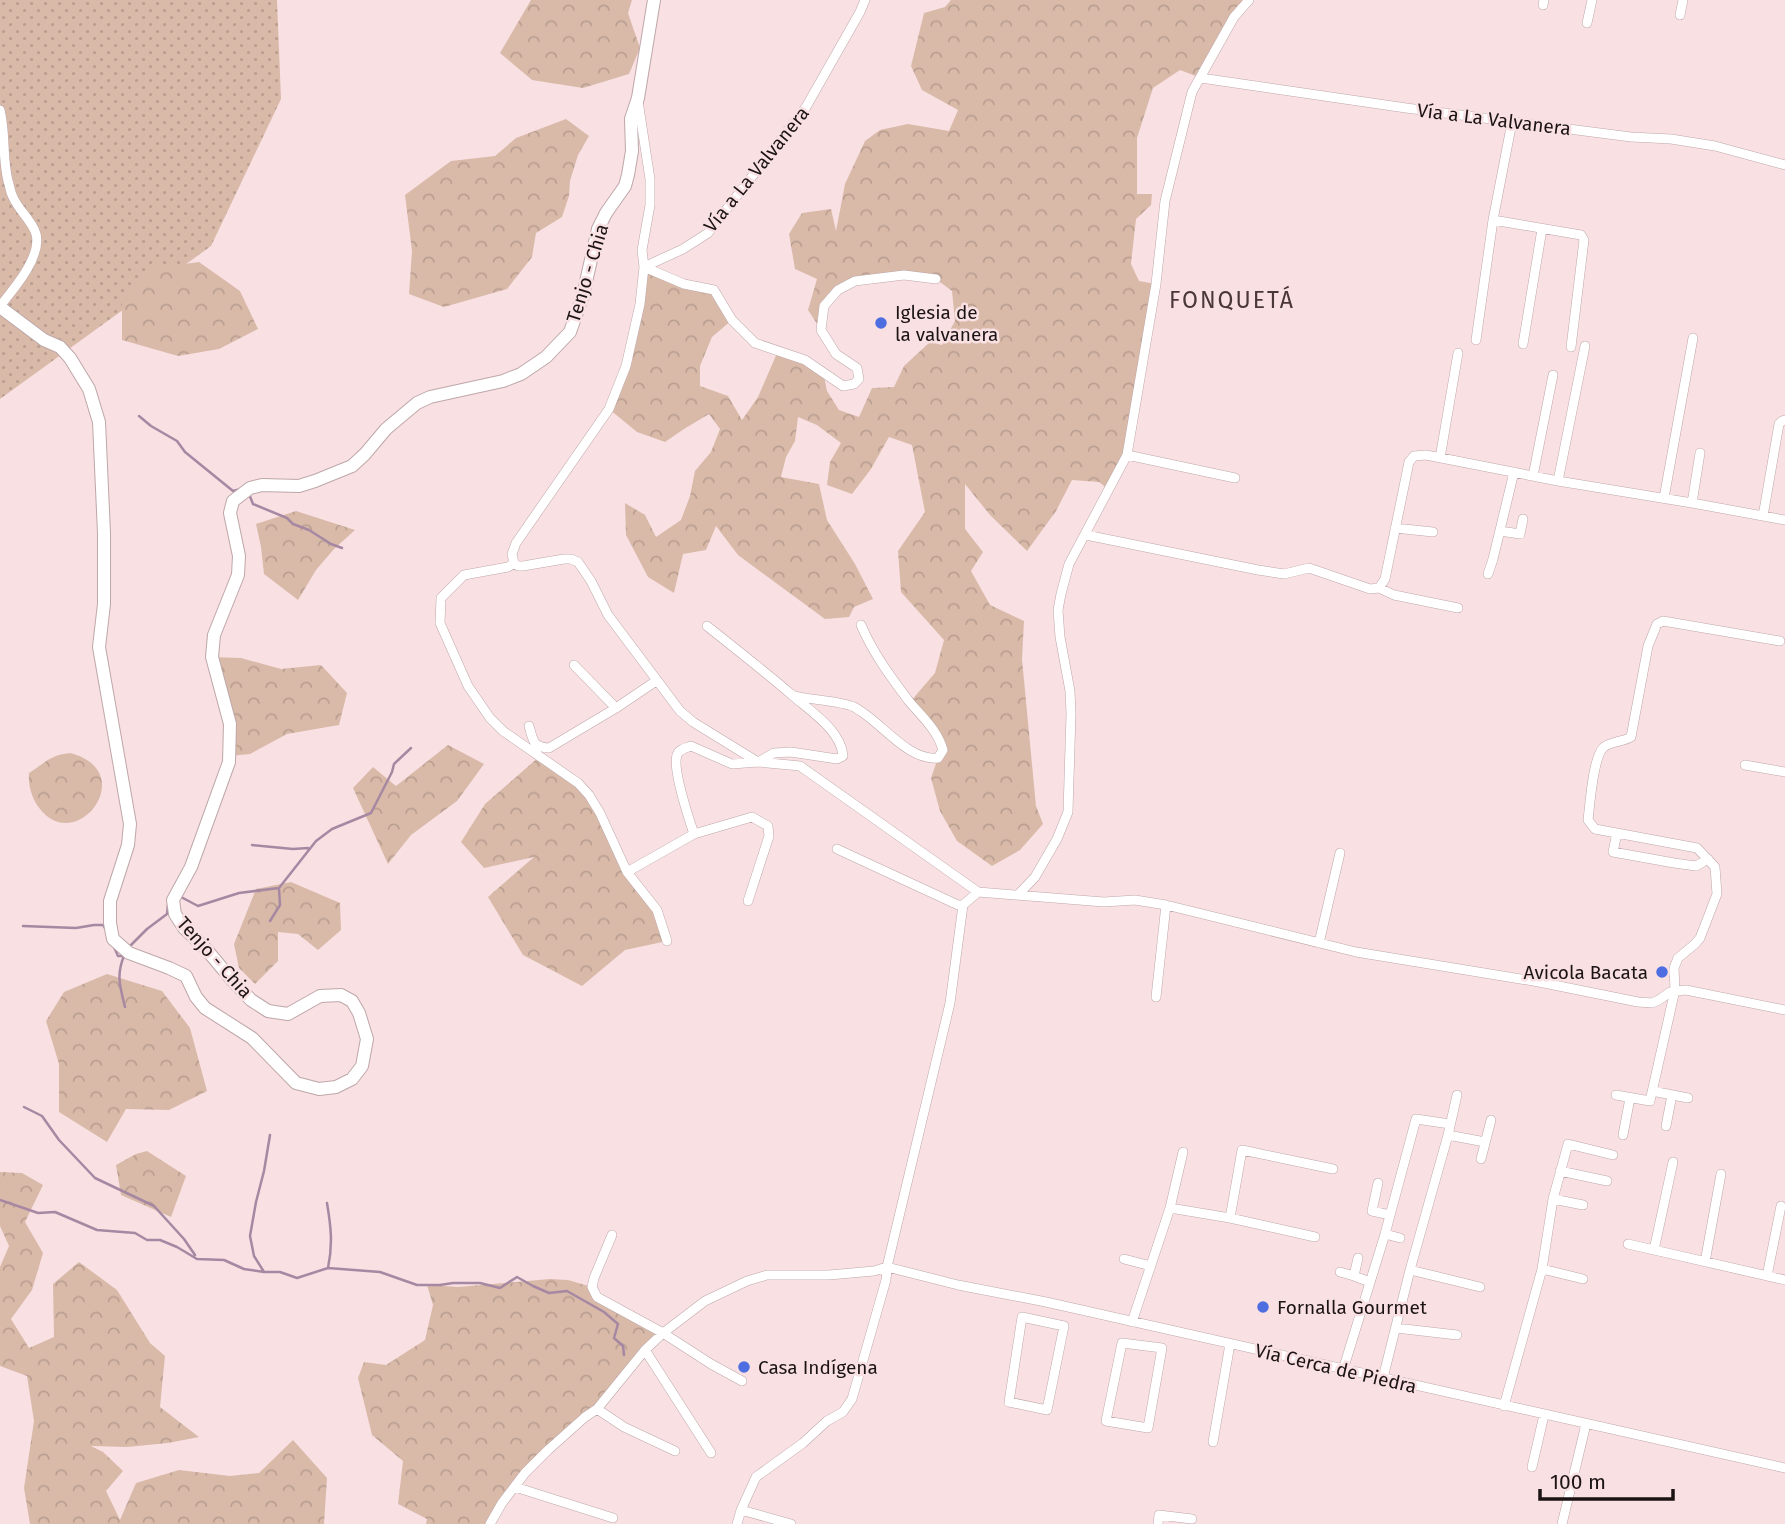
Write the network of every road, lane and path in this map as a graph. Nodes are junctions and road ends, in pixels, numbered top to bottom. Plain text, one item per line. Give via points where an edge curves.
1 (654, 0) edge
2 (865, 0) edge
3 (1249, 0) edge
4 (1592, 0) edge
5 (1683, 0) edge
6 (1680, 15) dead end
7 (1587, 23) dead end
8 (1201, 78) junction
9 (638, 98) junction
10 (0, 110) edge
11 (1512, 122) junction
12 (1785, 165) edge
13 (1493, 220) junction
14 (1542, 229) junction
15 (644, 267) junction
16 (936, 279) dead end
17 (0, 307) edge
18 (1693, 338) dead end
19 (1476, 340) dead end
20 (1523, 344) dead end
21 (1584, 346) dead end
22 (1571, 347) dead end
23 (1458, 353) dead end
24 (1553, 375) dead end
25 (1785, 420) edge
26 (1700, 453) dead end
27 (1127, 455) junction
28 (1440, 458) junction
29 (1514, 472) junction
30 (1533, 476) junction
31 (1235, 478) dead end
32 (1558, 481) junction
33 (1664, 498) junction
34 (1692, 503) junction
35 (1760, 514) junction
36 (1524, 519) dead end
37 (1785, 520) edge
38 (1395, 528) junction
39 (1500, 531) junction
40 (1433, 532) dead end
41 (1086, 535) junction
42 (514, 563) junction
43 (1488, 574) dead end
44 (1380, 588) junction
45 (1458, 608) dead end
46 (861, 625) dead end
47 (707, 626) dead end
48 (1780, 641) dead end
49 (574, 665) dead end
50 (656, 681) junction
51 (792, 696) junction
52 (616, 708) junction
53 (529, 726) dead end
54 (758, 762) junction
55 (1745, 765) dead end
56 (1785, 772) edge
57 (1616, 833) junction
58 (694, 834) junction
59 (837, 849) dead end
60 (1339, 853) dead end
61 (1708, 859) junction
62 (627, 872) junction
63 (1035, 877) junction
64 (978, 892) junction
65 (1018, 895) junction
66 (1036, 897) junction
67 (748, 901) dead end
68 (963, 905) junction
69 (1166, 905) junction
70 (667, 941) dead end
71 (1320, 943) junction
72 (1675, 990) junction
73 (1156, 998) dead end
74 (1785, 1010) edge
75 (1652, 1091) junction
76 (1457, 1095) dead end
77 (1616, 1095) dead end
78 (1672, 1095) junction
79 (1630, 1098) junction
80 (1688, 1098) dead end
81 (1491, 1120) dead end
82 (1450, 1124) junction
83 (1666, 1126) dead end
84 (1448, 1135) junction
85 (1623, 1135) dead end
86 (1485, 1142) junction
87 (1183, 1152) dead end
88 (1613, 1155) dead end
89 (1481, 1159) dead end
90 (1673, 1162) dead end
91 (1333, 1169) dead end
92 (1560, 1171) junction
93 (1721, 1174) dead end
94 (1607, 1181) dead end
95 (1378, 1183) dead end
96 (1553, 1199) junction
97 (1583, 1205) dead end
98 (1781, 1206) dead end
99 (1170, 1208) junction
100 (1390, 1214) junction
101 (1230, 1218) junction
102 (1385, 1234) junction
103 (612, 1235) dead end
104 (1315, 1237) dead end
105 (1400, 1238) dead end
106 (1628, 1244) dead end
107 (1654, 1250) junction
108 (1358, 1258) dead end
109 (1124, 1259) dead end
110 (1705, 1262) junction
111 (1151, 1266) junction
112 (887, 1267) junction
113 (1542, 1269) junction
114 (1410, 1270) junction
115 (1340, 1272) dead end
116 (1354, 1276) junction
117 (1767, 1276) junction
118 (1583, 1279) dead end
119 (1785, 1280) edge
120 (1370, 1282) junction
121 (1480, 1287) dead end
122 (1046, 1303) junction
123 (1043, 1322) junction
124 (1132, 1322) junction
125 (1156, 1327) junction
126 (1396, 1328) junction
127 (663, 1333) junction
128 (1457, 1335) dead end
129 (1230, 1344) junction
130 (1152, 1346) junction
131 (645, 1350) junction
132 (1343, 1370) junction
133 (1383, 1378) junction
134 (742, 1381) dead end
135 (1504, 1406) junction
136 (597, 1409) junction
137 (1544, 1415) junction
138 (1586, 1424) junction
139 (1213, 1442) dead end
140 (675, 1451) dead end
141 (711, 1453) dead end
142 (1532, 1467) dead end
143 (1785, 1468) edge
144 (514, 1488) junction
145 (741, 1510) junction
146 (613, 1518) dead end
147 (1192, 1519) dead end
148 (490, 1524) edge
149 (737, 1524) edge
150 (791, 1524) edge
151 (1158, 1524) edge
152 (1562, 1524) edge

1 - 9 street, Tenjo - Chia
2 - 15 street, Vía a La Valvanera via 806,107 726,212 708,233
3 - 8 street via 1234,17
4 - 7 street
5 - 6 street
8 - 11 street, Vía a La Valvanera
8 - 27 street via 1192,92 1165,201
9 - 15 street via 650,179
9 - 17 street, Tenjo - Chia via 631,119 632,151 625,186 598,229 569,332 546,357 503,381 417,403 352,466 299,486 250,488 233,500 230,513 239,556 237,575 214,635 212,657 230,724 229,762 191,867 173,900 175,914 232,980 268,1012 288,1014 320,996 341,995 352,1001 367,1039 362,1066 352,1079 336,1087 319,1089 296,1083 252,1038 205,1008 186,976 129,953 113,939 110,901 130,824 99,647 104,592 99,422 89,389 70,358
10 - 17 street via 4,163 13,197 36,234 23,276
11 - 12 street, Vía a La Valvanera via 1671,139
11 - 13 street
13 - 14 street
13 - 19 street
14 - 20 street
14 - 22 street via 1581,235 1584,240
15 - 16 street via 684,284 714,290 732,320 755,343 805,360 843,386 859,379 857,368 836,354 821,330 824,306 838,290 855,281 904,275
15 - 42 street via 626,366 609,409 516,543
18 - 33 street
21 - 32 street
23 - 28 street
24 - 30 street
25 - 35 street via 1779,424
26 - 34 street
27 - 31 street
27 - 41 street
28 - 29 street
28 - 38 street via 1426,454 1409,462
29 - 30 street
29 - 39 street
30 - 32 street
32 - 33 street
33 - 34 street
34 - 35 street
35 - 37 street
36 - 39 street via 1520,534
38 - 40 street
38 - 44 street
39 - 43 street
41 - 44 street via 1284,574 1309,568 1370,589
41 - 63 street via 1069,564 1058,610 1070,691 1068,812
42 - 50 street via 578,562 608,615
42 - 62 street via 464,575 441,598 440,623 468,686 490,718 589,795
44 - 45 street
46 - 51 street via 880,662 929,722 943,750 938,758 905,747 852,706
47 - 51 street
48 - 57 street via 1663,621 1657,624 1648,646 1631,737 1600,751 1591,789 1588,820 1595,829
49 - 52 street
50 - 52 street
50 - 54 street via 692,723
51 - 54 street via 822,720 840,743 843,756 774,753
52 - 53 street via 549,748 535,743
54 - 58 street via 732,764 691,746 681,750 676,756 679,784
54 - 64 street via 800,766
55 - 56 street
57 - 61 street via 1697,848
57 - 61 street via 1613,852 1696,866
58 - 62 street
58 - 67 street via 752,817 768,826 769,836
59 - 68 street
60 - 71 street
61 - 72 street via 1716,867 1717,894 1700,938 1678,958
62 - 70 street via 657,910
63 - 65 street
63 - 66 street
64 - 65 street
64 - 68 street
65 - 66 street
66 - 69 street
68 - 112 street via 950,1003
69 - 71 street
69 - 73 street
71 - 72 street via 1638,1002 1652,1003
72 - 74 street
72 - 75 street
75 - 78 street
75 - 79 street via 1650,1101
76 - 82 street
77 - 79 street
78 - 80 street
78 - 83 street
79 - 85 street
81 - 86 street
82 - 84 street
82 - 100 street via 1416,1119
84 - 86 street
84 - 114 street
86 - 89 street
87 - 99 street
88 - 92 street via 1568,1144
90 - 107 street
91 - 101 street via 1242,1150
92 - 94 street
92 - 96 street
93 - 110 street
95 - 100 street via 1372,1210
96 - 97 street
96 - 113 street
98 - 117 street
99 - 101 street
99 - 111 street
100 - 102 street
101 - 104 street
102 - 105 street
102 - 120 street
103 - 127 street via 594,1278 597,1297
106 - 107 street
107 - 110 street
108 - 116 street
109 - 111 street
110 - 117 street
111 - 124 street
112 - 122 street, Vía Cerca de Piedra
112 - 127 street via 829,1275 767,1275 705,1301
112 - 145 street via 852,1399 843,1412 756,1477
113 - 118 street
113 - 135 street
114 - 121 street
114 - 126 street
115 - 116 street
116 - 120 street
117 - 119 street
120 - 132 street
122 - 123 street
122 - 124 street, Vía Cerca de Piedra
123 - 123 street via 1023,1317 1009,1402 1047,1410 1064,1326
124 - 125 street, Vía Cerca de Piedra
125 - 129 street, Vía Cerca de Piedra
125 - 130 street
126 - 128 street
126 - 133 street
127 - 131 street
127 - 134 street
129 - 132 street, Vía Cerca de Piedra
129 - 139 street
130 - 130 street via 1122,1343 1106,1421 1148,1427 1162,1348
131 - 136 street
131 - 141 street
132 - 133 street, Vía Cerca de Piedra
133 - 135 street, Vía Cerca de Piedra
135 - 137 street, Vía Cerca de Piedra
136 - 140 street
136 - 144 street via 548,1450
137 - 138 street, Vía Cerca de Piedra
137 - 142 street
138 - 143 street, Vía Cerca de Piedra
138 - 152 street
144 - 146 street
144 - 148 street
145 - 149 street
145 - 150 street
147 - 151 street via 1159,1515

